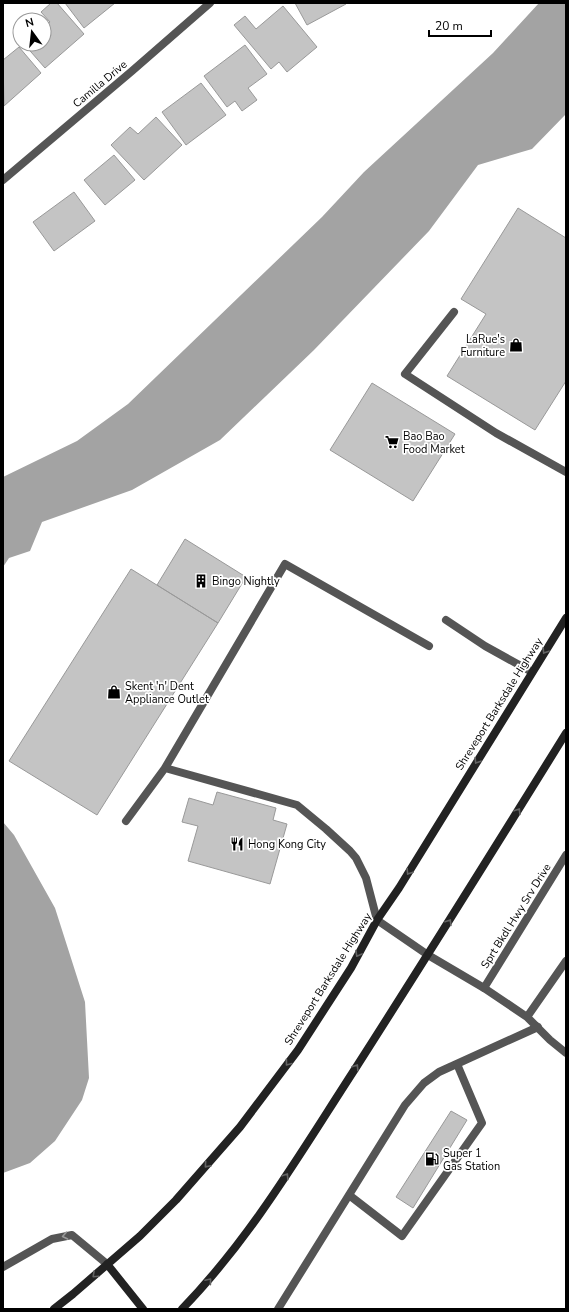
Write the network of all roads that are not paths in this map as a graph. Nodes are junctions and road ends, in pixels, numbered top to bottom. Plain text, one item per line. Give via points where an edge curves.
1 (210, 3) edge
2 (3, 180) edge
3 (454, 312) dead end
4 (566, 472) edge
5 (566, 618) edge
6 (446, 620) dead end
7 (428, 646) dead end
8 (532, 672) junction
9 (566, 733) edge
10 (165, 768) junction
11 (126, 821) dead end
12 (566, 855) edge
13 (377, 920) junction
14 (428, 955) junction
15 (566, 961) edge
16 (484, 988) junction
17 (527, 1017) junction
18 (538, 1027) junction
19 (566, 1053) edge
20 (457, 1064) junction
21 (349, 1195) junction
22 (107, 1264) junction
23 (3, 1267) edge
24 (54, 1309) edge
25 (142, 1309) edge
26 (182, 1309) edge
27 (278, 1309) edge

1 - 2 street, Camilla Drive
3 - 4 street via 405,374 496,433
5 -> 8 main road, Shreveport Barksdale Highway
6 - 8 street via 485,646
7 - 10 street via 286,564
8 -> 13 main road, Shreveport Barksdale Highway
14 -> 9 main road
10 - 11 street
10 - 13 street via 297,805 356,858 366,878
12 - 16 street, Sprt Bkdl Hwy Srv Drive
13 - 14 street
13 -> 22 main road, Shreveport Barksdale Highway via 298,1050 240,1127 176,1200
14 - 16 street
26 -> 14 main road via 229,1257 273,1196
15 - 17 street
16 - 17 street
17 - 18 street
18 - 19 street
18 - 20 street
20 - 21 street via 439,1072 414,1094
20 - 21 street via 482,1124 402,1236
21 - 27 street
22 -> 23 street via 72,1235 52,1239
22 -> 24 main road, Shreveport Barksdale Highway
22 - 25 main road

